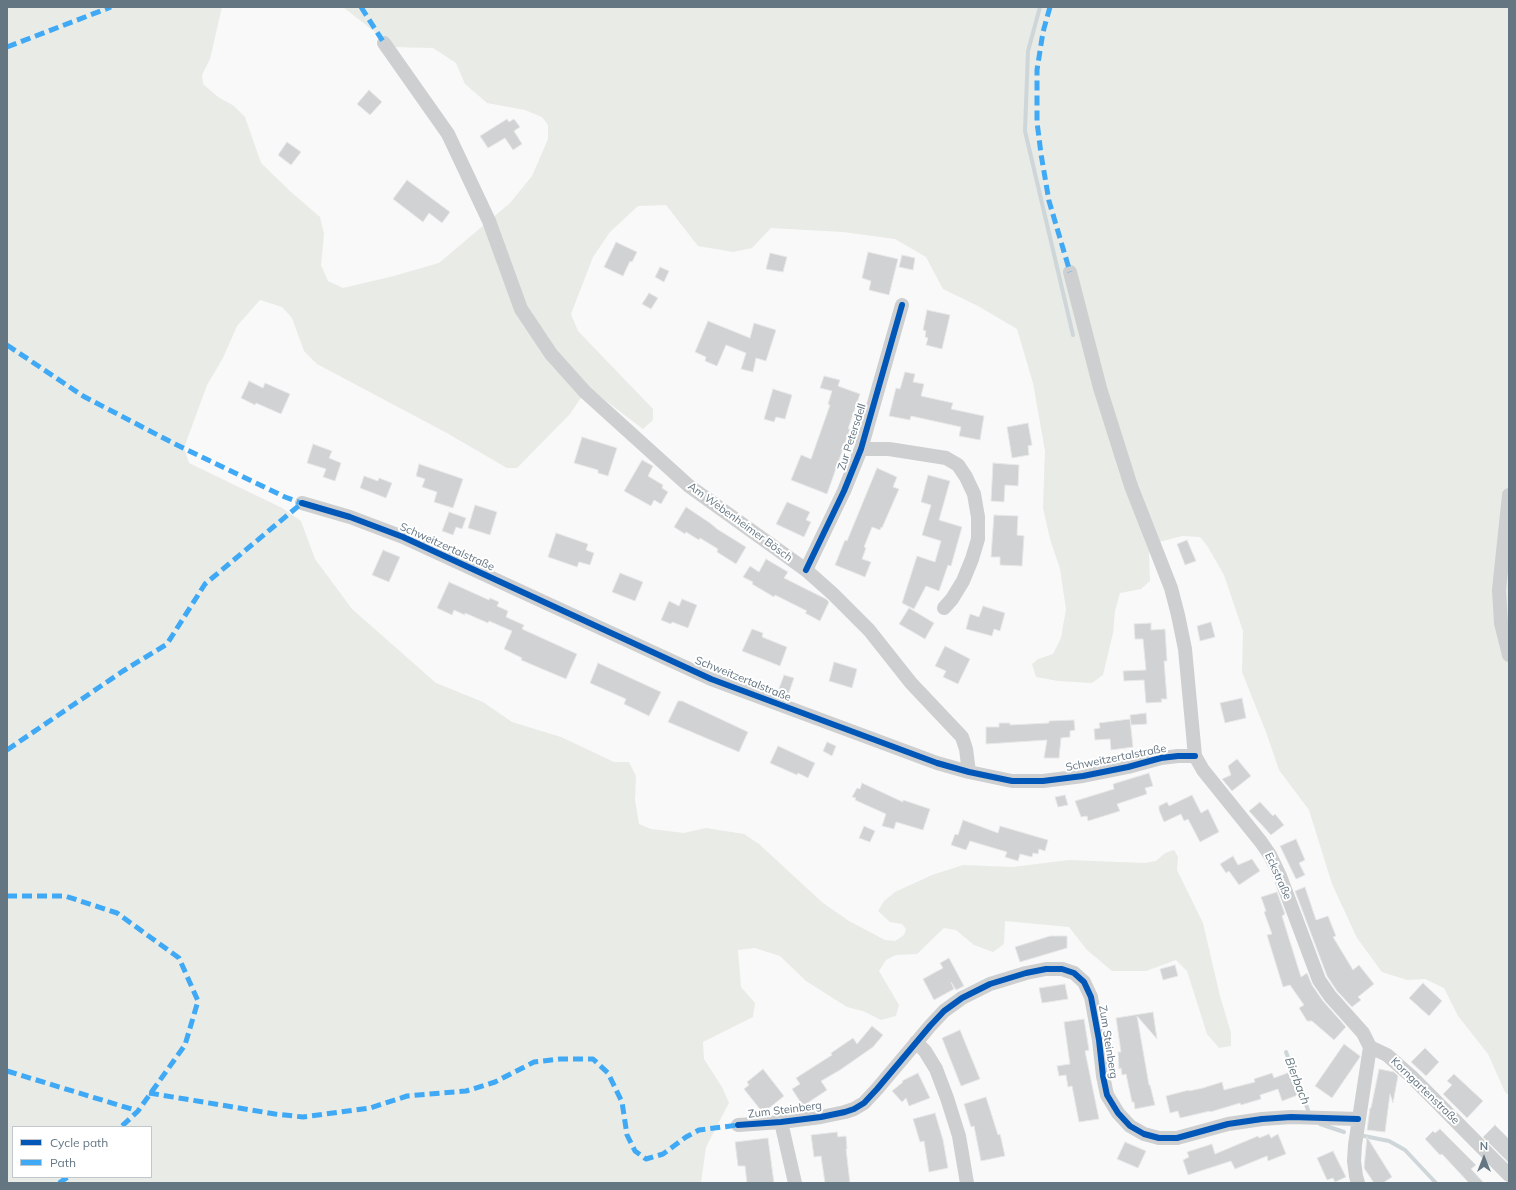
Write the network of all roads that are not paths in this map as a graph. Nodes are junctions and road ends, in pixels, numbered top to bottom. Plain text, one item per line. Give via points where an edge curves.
1 (384, 43) dead end
2 (1070, 272) dead end
3 (902, 305) dead end
4 (861, 448) junction
5 (1509, 495) edge
6 (302, 503) dead end
7 (806, 570) junction
8 (944, 608) dead end
9 (1509, 655) edge
10 (1196, 756) junction
11 (970, 772) junction
12 (916, 1042) junction
13 (1370, 1047) junction
14 (1358, 1119) junction
15 (781, 1122) junction
16 (738, 1126) dead end
17 (1509, 1175) edge
18 (795, 1183) edge
19 (967, 1183) edge
20 (1358, 1183) edge

1 - 7 street, Am Webenheimer Bösch via 448,134 489,221 521,309 551,354 585,392 689,486
2 - 10 street, Eckstraße via 1100,388 1131,486 1171,588 1185,649
3 - 4 street, Zur Petersdell
4 - 7 street, Zur Petersdell via 844,491
4 - 8 street, Zur Petersdell via 889,449 946,458 958,465 966,477 974,494 978,539 963,581
5 - 9 street via 1499,590 1502,623
6 - 11 street, Schweitzertalstraße via 350,517 403,537 711,679 936,763
7 - 11 street, Am Webenheimer Bösch via 869,630 911,683 962,737
10 - 11 street, Schweitzertalstraße via 1161,758 1083,776 1043,781 1012,781
10 - 13 street, Eckstraße via 1203,770 1270,855 1319,980 1363,1033
12 - 14 street, Zum Steinberg via 944,1011 962,998 990,984 1026,973 1062,969 1074,973 1084,982 1091,997 1107,1095 1130,1126 1144,1134 1159,1138 1177,1138 1228,1124 1262,1119
12 - 15 street, Zum Steinberg via 877,1089 864,1103 854,1109
12 - 19 street via 925,1051 936,1070 947,1098 959,1136
13 - 14 street
13 - 17 street, Korngartenstraße via 1387,1055 1412,1077
14 - 20 street via 1354,1161
15 - 16 street, Zum Steinberg
15 - 18 street

